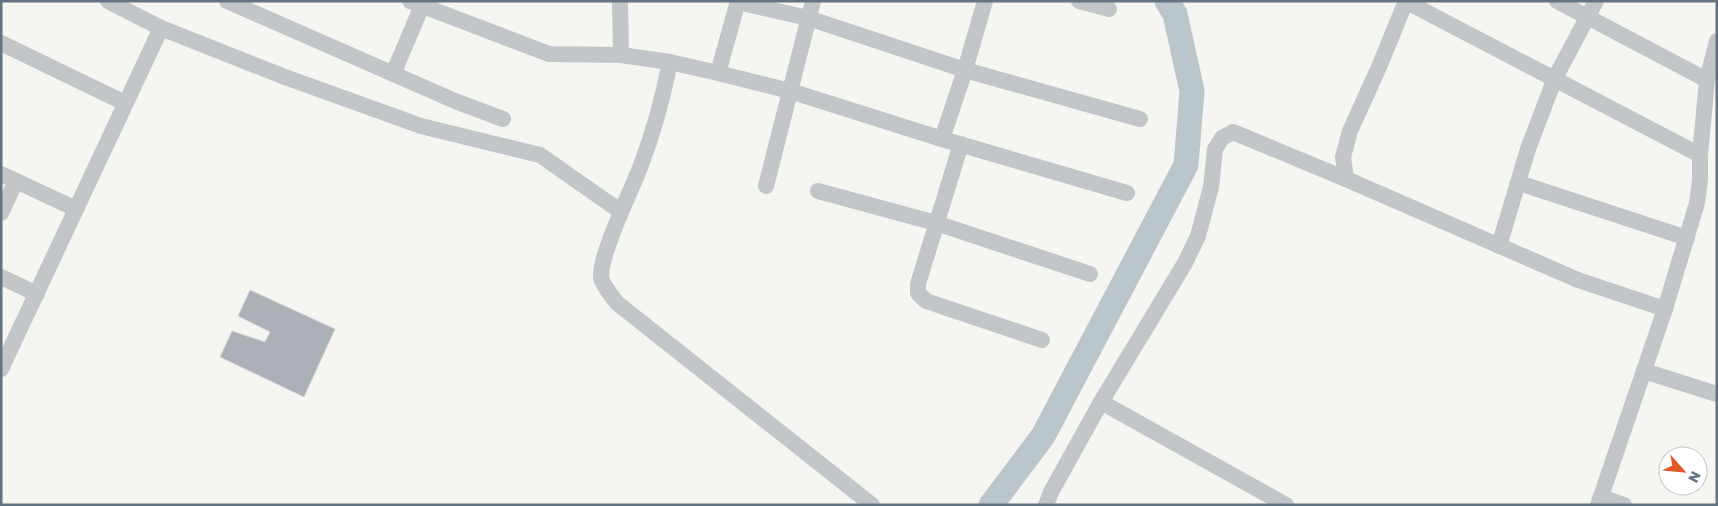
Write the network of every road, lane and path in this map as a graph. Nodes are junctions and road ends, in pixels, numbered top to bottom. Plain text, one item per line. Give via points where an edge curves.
1 (108, 1) edge
2 (227, 1) edge
3 (620, 1) edge
4 (738, 1) edge
5 (813, 1) edge
6 (985, 1) edge
7 (1080, 1) edge
8 (1406, 1) edge
9 (1557, 1) edge
10 (1596, 1) edge
11 (419, 3) edge
12 (125, 5) edge
13 (1109, 10) dead end
14 (1588, 17) junction
15 (808, 18) junction
16 (161, 28) junction
17 (1717, 41) edge
18 (1, 43) edge
19 (621, 55) junction
20 (670, 62) junction
21 (965, 70) junction
22 (718, 73) junction
23 (393, 74) junction
24 (1555, 78) junction
25 (1707, 80) junction
26 (790, 91) junction
27 (125, 103) junction
28 (503, 119) dead end
29 (1140, 119) dead end
30 (942, 139) junction
31 (961, 144) junction
32 (1700, 155) junction
33 (8, 177) edge
34 (1346, 178) junction
35 (1518, 183) junction
36 (766, 186) dead end
37 (818, 191) dead end
38 (1127, 193) dead end
39 (76, 208) junction
40 (620, 211) junction
41 (1, 213) edge
42 (936, 224) junction
43 (1687, 238) junction
44 (1499, 246) junction
45 (1090, 274) dead end
46 (1, 277) edge
47 (36, 294) junction
48 (1665, 309) junction
49 (1042, 340) dead end
50 (1, 369) edge
51 (1644, 370) junction
52 (1717, 394) edge
53 (1101, 402) junction
54 (1599, 501) edge
55 (872, 505) edge
56 (1046, 505) edge
57 (1286, 505) edge
58 (1624, 505) edge

1 - 12 street
2 - 23 street
3 - 19 street
4 - 15 street
4 - 22 street
5 - 15 street
6 - 21 street
7 - 13 street
8 - 24 street
8 - 34 street via 1345,144
9 - 14 street
10 - 14 street
11 - 19 street via 549,54
11 - 23 street
12 - 16 street
14 - 24 street
14 - 25 street
15 - 21 street
15 - 26 street
16 - 27 street
16 - 40 street via 421,126 540,155
17 - 25 street
18 - 27 street
19 - 20 street
20 - 22 street
20 - 40 street via 654,129
21 - 29 street
21 - 30 street
22 - 26 street
23 - 28 street
24 - 32 street
24 - 35 street
25 - 32 street
26 - 30 street
26 - 36 street
27 - 39 street
30 - 31 street
31 - 38 street
31 - 42 street
32 - 43 street via 1698,204
33 - 39 street
33 - 41 street
34 - 44 street
34 - 53 street via 1233,132 1222,138 1215,149 1211,187 1198,236
35 - 43 street
35 - 44 street
37 - 42 street
39 - 47 street
40 - 55 street via 603,262 601,279 616,303
42 - 45 street
42 - 49 street via 918,293 926,301
43 - 48 street
44 - 48 street via 1578,280
46 - 47 street
47 - 50 street
48 - 51 street
51 - 52 street
51 - 54 street
53 - 56 street
53 - 57 street
54 - 58 street

